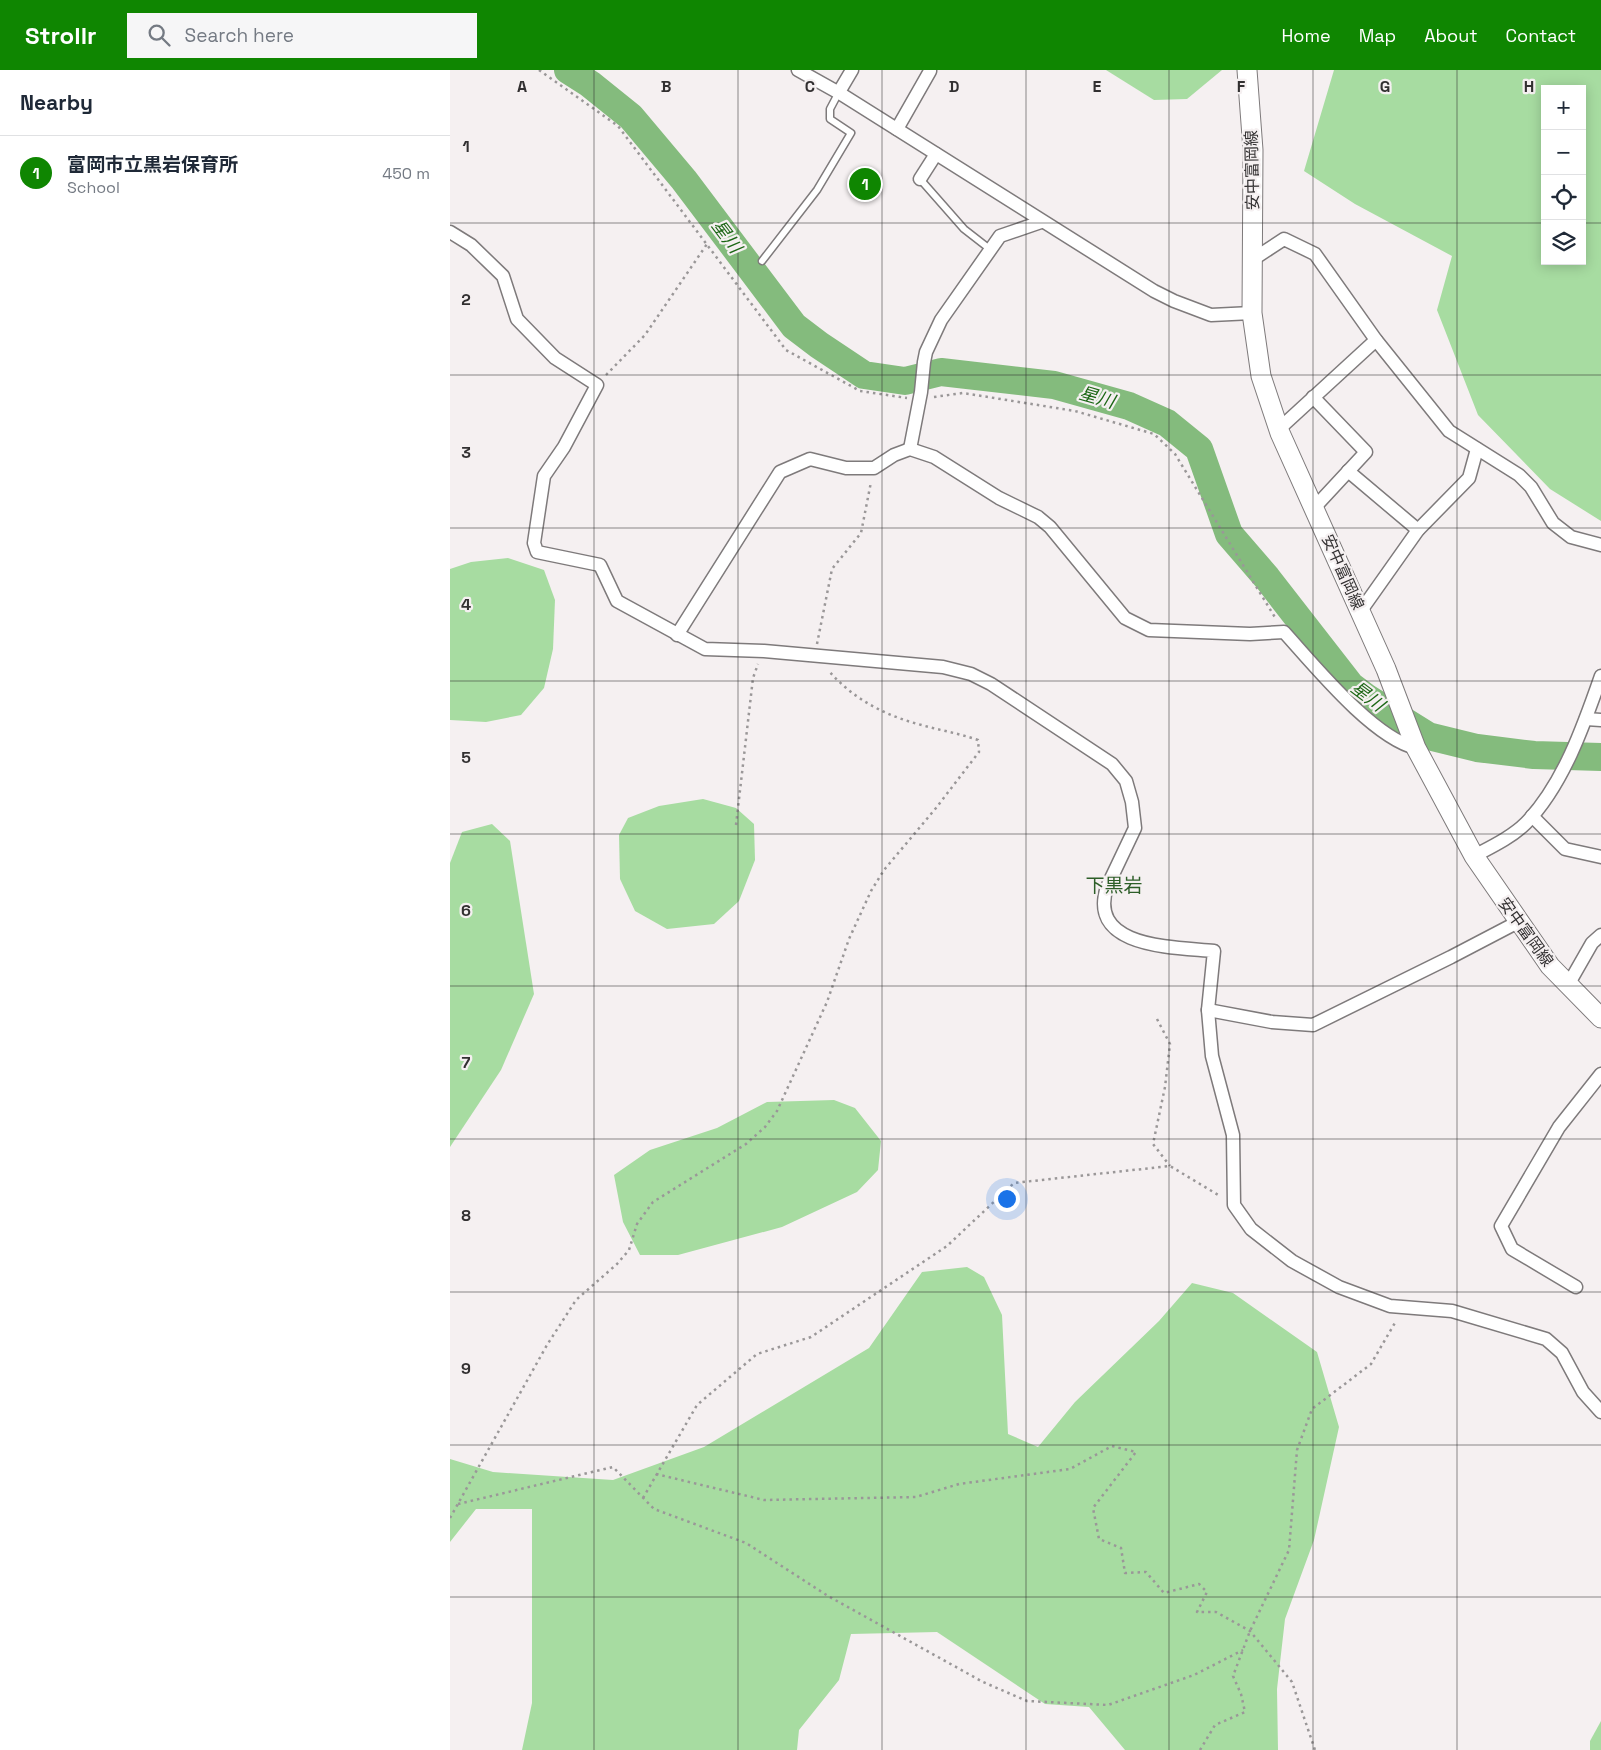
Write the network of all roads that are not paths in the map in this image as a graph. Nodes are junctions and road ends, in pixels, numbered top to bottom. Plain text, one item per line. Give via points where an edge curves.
1 (798, 70) edge
2 (852, 70) edge
3 (1247, 70) edge
4 (930, 71) edge
5 (839, 92) junction
6 (896, 129) junction
7 (936, 154) junction
8 (920, 179) joint
9 (1042, 222) junction
10 (450, 232) edge
11 (991, 250) junction
12 (1252, 260) junction
13 (762, 261) dead end
14 (1252, 313) junction
15 (1376, 340) junction
16 (1313, 397) junction
17 (1279, 429) junction
18 (910, 449) junction
19 (1478, 449) junction
20 (1348, 471) junction
21 (1314, 508) junction
22 (1418, 530) junction
23 (1601, 545) edge
24 (1360, 612) junction
25 (678, 635) junction
26 (1601, 676) edge
27 (1601, 720) edge
28 (1584, 725) junction
29 (1414, 745) junction
30 (1532, 816) junction
31 (1474, 856) junction
32 (1601, 857) edge
33 (1518, 922) junction
34 (1601, 935) edge
35 (1568, 985) junction
36 (1208, 1010) junction
37 (1601, 1018) edge
38 (1601, 1074) edge
39 (1576, 1288) dead end
40 (1601, 1412) edge

1 - 5 street
2 - 5 street
3 - 12 main road, 安中富岡線 via 1253,150
4 - 6 street
5 - 6 street
5 - 13 lane via 830,109 830,119 851,133 817,190
6 - 7 street
7 - 8 street
7 - 9 street
8 - 11 lane via 964,230
9 - 11 street via 1000,236
9 - 14 street via 1174,301 1211,315
10 - 25 street via 471,245 503,276 517,319 555,358 597,385 544,476 534,543 537,552 600,565 617,601
11 - 18 street via 941,320 926,352
12 - 14 main road, 安中富岡線
12 - 15 street via 1284,239 1315,254
14 - 17 main road, 安中富岡線 via 1261,376
15 - 16 street
15 - 19 street via 1449,431
16 - 17 street
16 - 20 street via 1366,452
17 - 21 main road, 安中富岡線
18 - 25 street via 874,468 846,468 810,459 780,472
18 - 29 street via 934,457 999,498 1038,517 1050,527 1125,618 1149,630 1250,634 1284,632 1346,699 1402,745
19 - 22 street via 1470,478
19 - 23 street via 1532,487 1553,522 1572,537
20 - 21 street
20 - 22 street
21 - 24 main road, 安中富岡線
22 - 24 street
24 - 29 main road, 安中富岡線 via 1386,669
25 - 36 street via 705,649 943,667 971,674 1112,764 1126,781 1135,828 1107,887 1105,913 1116,930 1126,937 1214,951
26 - 28 street
27 - 28 street
28 - 30 street via 1560,775
29 - 31 main road, 安中富岡線
30 - 31 street via 1500,842
30 - 32 street via 1565,849
31 - 33 main road, 安中富岡線
33 - 35 main road, 安中富岡線
33 - 36 street via 1313,1025 1272,1022
34 - 35 street via 1592,943
35 - 37 main road, 安中富岡線
36 - 40 street via 1212,1056 1233,1135 1234,1205 1251,1229 1292,1261 1339,1288 1390,1306 1452,1311 1546,1339 1562,1353 1583,1392
38 - 39 street via 1558,1127 1501,1226 1512,1249

